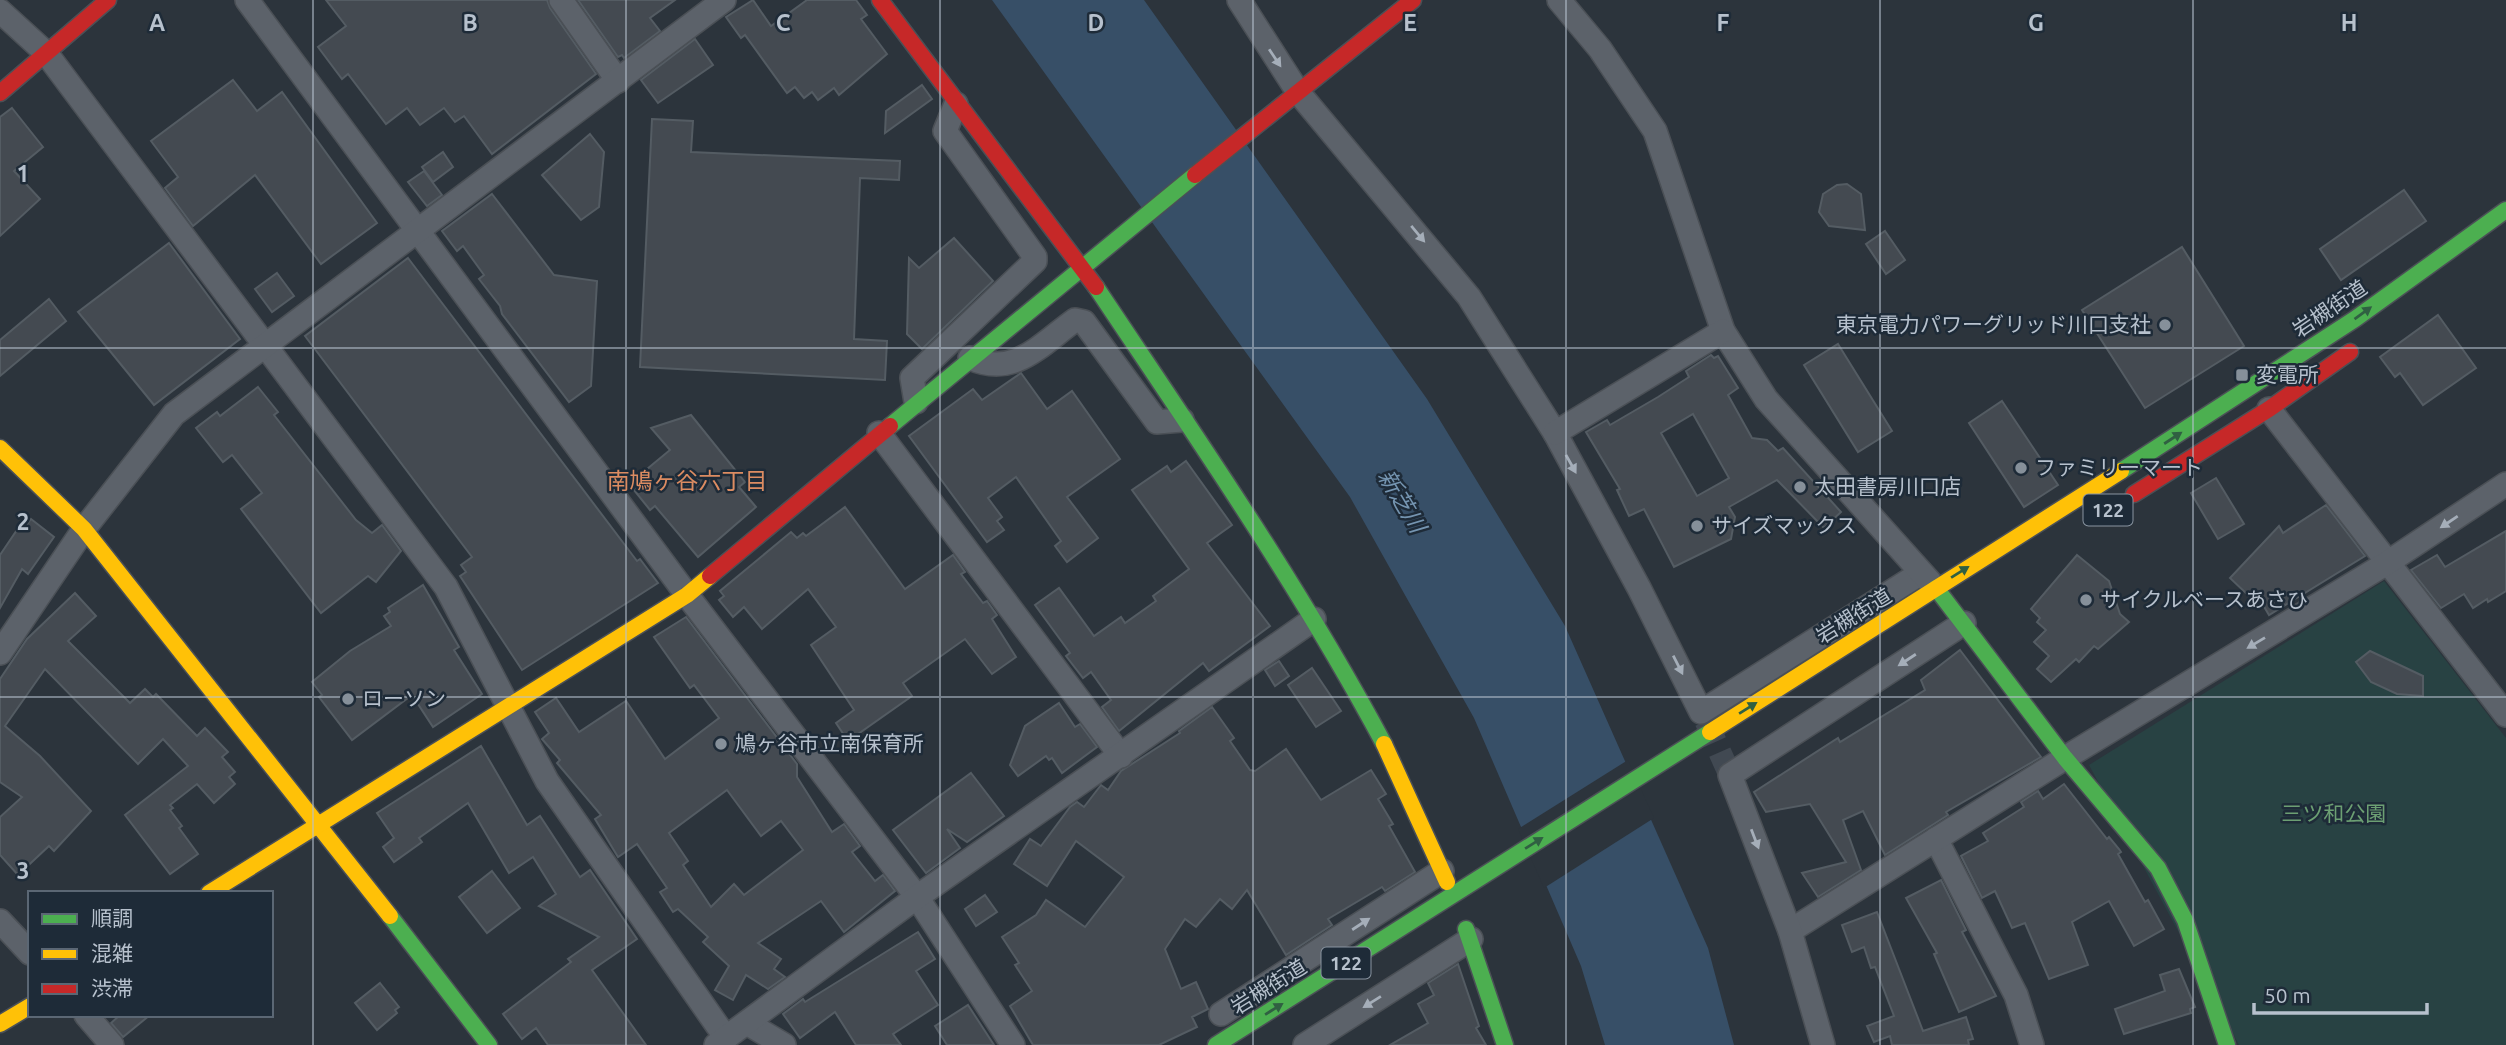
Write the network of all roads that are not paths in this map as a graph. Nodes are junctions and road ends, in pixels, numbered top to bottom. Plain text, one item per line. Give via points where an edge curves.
1 (108, 0) edge
2 (247, 0) edge
3 (561, 0) edge
4 (724, 0) edge
5 (880, 0) edge
6 (1239, 0) edge
7 (1413, 0) edge
8 (1559, 0) edge
9 (0, 11) edge
10 (46, 53) junction
11 (618, 81) junction
12 (0, 93) edge
13 (1293, 97) junction
14 (956, 104) junction
15 (2506, 210) edge
16 (419, 232) junction
17 (1082, 266) junction
18 (1723, 331) junction
19 (2360, 345) dead end
20 (265, 347) junction
21 (970, 358) junction
22 (916, 402) junction
23 (2269, 409) junction
24 (1182, 420) junction
25 (879, 433) junction
26 (1555, 433) junction
27 (0, 448) edge
28 (2506, 484) edge
29 (2116, 505) dead end
30 (84, 529) junction
31 (2388, 564) junction
32 (1929, 580) junction
33 (687, 595) junction
34 (1960, 610) junction
35 (1314, 619) junction
36 (1935, 619) dead end
37 (0, 653) edge
38 (507, 704) junction
39 (2506, 715) edge
40 (1121, 756) junction
41 (2065, 758) junction
42 (318, 823) junction
43 (1936, 839) junction
44 (1445, 876) joint
45 (212, 891) edge
46 (917, 897) junction
47 (0, 921) edge
48 (1463, 925) joint
49 (1790, 932) junction
50 (28, 951) edge
51 (28, 1007) edge
52 (1221, 1014) dead end
53 (88, 1017) edge
54 (747, 1023) junction
55 (0, 1024) edge
56 (721, 1041) edge
57 (111, 1045) edge
58 (489, 1045) edge
59 (784, 1045) edge
60 (1013, 1045) edge
61 (1216, 1045) edge
62 (1305, 1045) edge
63 (1505, 1045) edge
64 (1823, 1045) edge
65 (2032, 1045) edge
66 (2227, 1045) edge

1 - 10 main road
2 - 16 street
3 - 11 street
4 - 11 street
5 - 14 main road
6 -> 13 street
7 - 13 main road
8 - 18 street via 1600,49 1655,131
9 - 10 street
10 - 12 main road
10 - 20 street
11 - 16 street
13 - 17 main road
13 -> 26 street via 1469,297
14 - 17 main road
14 - 22 street via 944,131 1035,261 912,378
32 -> 15 main road, 岩槻街道 / 122 via 2355,319
16 - 20 street
16 - 33 street
17 - 21 main road
17 - 24 main road
18 - 26 street
18 - 32 street via 1766,399
19 - 23 main road, 122
20 - 30 street via 174,414
20 - 38 street via 446,587
21 - 22 main road
21 - 24 street via 988,366 1012,365 1075,320 1084,322 1157,422
22 - 25 main road
23 - 29 main road, 122
23 - 31 street
24 - 35 main road
25 - 33 main road
25 - 40 street
26 -> 32 street via 1701,712
27 - 30 main road
28 -> 31 street
30 - 37 street
30 - 42 main road
31 - 39 street
31 -> 41 street
32 - 34 main road
61 -> 32 main road, 岩槻街道 / 122 via 1690,744
33 - 38 main road
33 - 46 street
34 - 36 main road
34 - 41 main road
34 -> 49 street via 1730,775
35 - 40 street
35 - 44 main road via 1385,749
38 - 42 main road
38 - 56 street via 547,781
40 - 46 street
41 - 43 street
41 - 66 main road via 2158,868 2186,920
42 - 45 main road
42 - 58 main road
43 - 49 street
43 - 65 street via 2016,995
52 -> 44 street
46 - 54 street
46 - 60 street
47 - 50 street
48 -> 62 street
48 - 63 main road
49 - 64 street
51 - 55 main road
53 - 57 street
54 - 56 street
54 - 59 street

